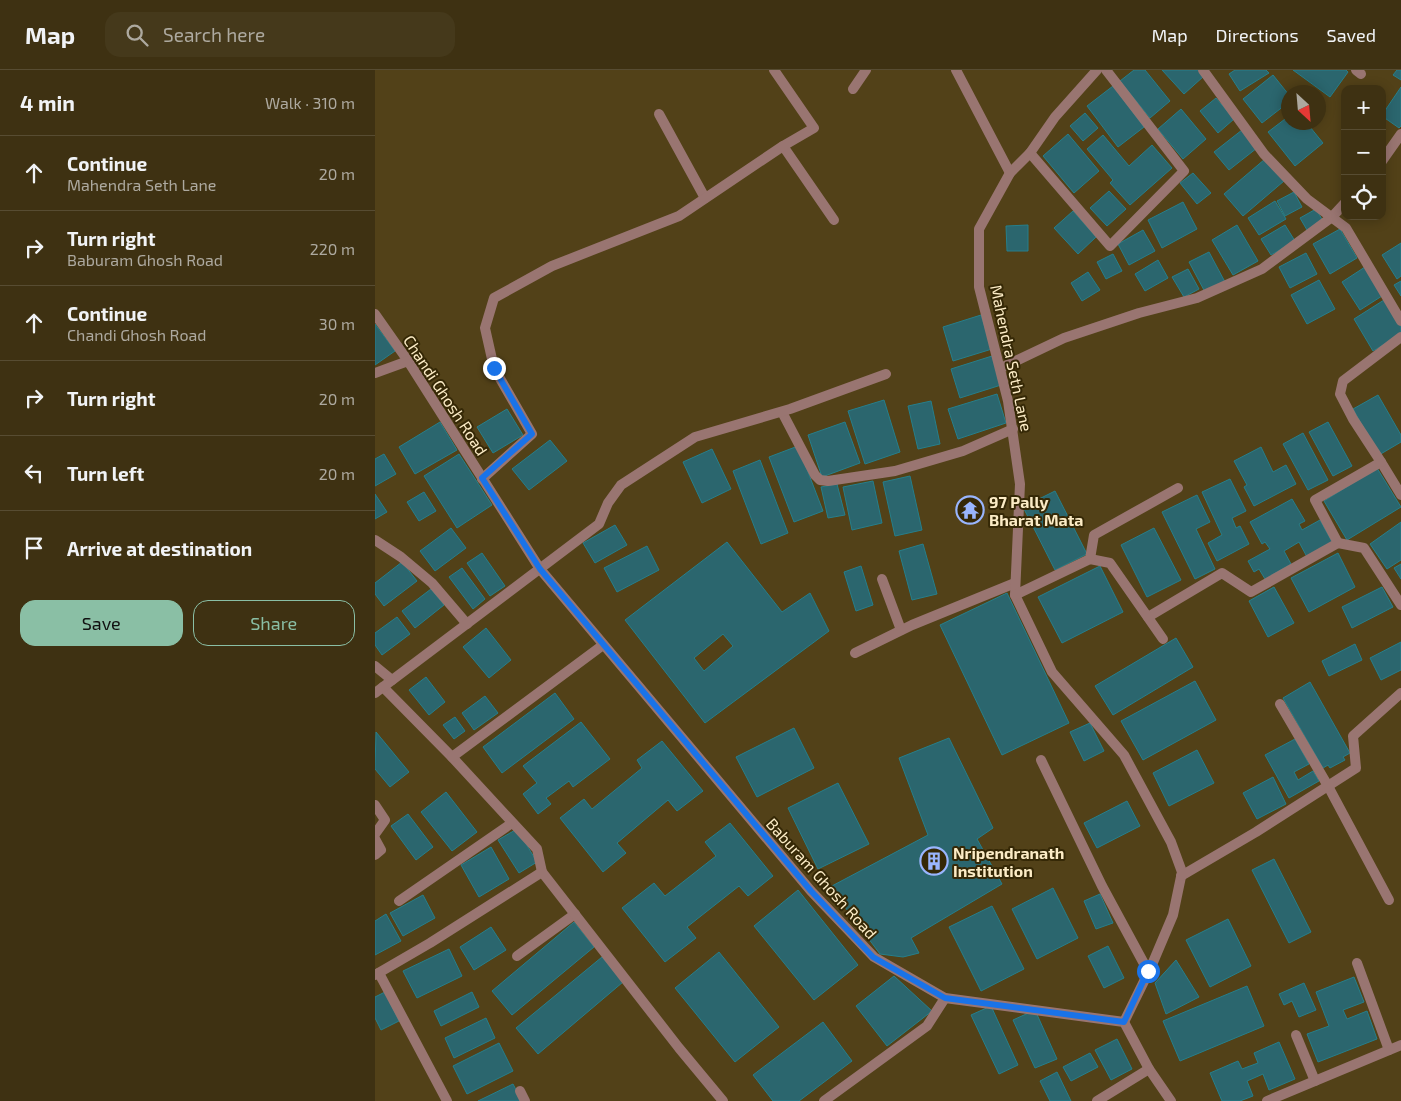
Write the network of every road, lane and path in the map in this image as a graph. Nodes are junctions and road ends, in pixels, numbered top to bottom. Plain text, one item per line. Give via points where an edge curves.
1 (774, 70) edge
2 (866, 70) edge
3 (956, 70) edge
4 (1097, 70) edge
5 (1106, 70) edge
6 (1203, 70) edge
7 (853, 90) dead end
8 (659, 114) dead end
9 (1401, 134) edge
10 (783, 146) junction
11 (1030, 153) junction
12 (1386, 155) edge
13 (1010, 173) junction
14 (705, 198) junction
15 (1341, 207) edge
16 (1332, 217) junction
17 (834, 220) dead end
18 (375, 314) edge
19 (1401, 321) edge
20 (1401, 337) edge
21 (408, 362) junction
22 (1001, 368) junction
23 (375, 373) edge
24 (886, 374) dead end
25 (782, 412) junction
26 (1013, 430) junction
27 (1381, 462) junction
28 (482, 478) junction
29 (1178, 488) dead end
30 (1401, 494) edge
31 (375, 540) edge
32 (1338, 543) junction
33 (1091, 560) junction
34 (540, 569) junction
35 (882, 580) dead end
36 (1015, 583) junction
37 (1015, 595) junction
38 (1401, 605) edge
39 (1148, 617) junction
40 (467, 624) junction
41 (901, 630) junction
42 (1163, 639) dead end
43 (603, 645) junction
44 (855, 653) dead end
45 (375, 666) edge
46 (392, 680) junction
47 (379, 690) edge
48 (1401, 693) edge
49 (1280, 704) dead end
50 (452, 757) junction
51 (1041, 760) dead end
52 (1328, 786) junction
53 (375, 805) edge
54 (512, 823) junction
55 (375, 834) edge
56 (375, 839) edge
57 (375, 855) edge
58 (542, 872) junction
59 (1181, 876) junction
60 (399, 900) dead end
61 (1389, 900) dead end
62 (575, 914) junction
63 (517, 956) dead end
64 (1357, 963) dead end
65 (1148, 971) junction
66 (377, 974) edge
67 (945, 998) junction
68 (1124, 1022) junction
69 (1296, 1036) dead end
70 (1401, 1045) edge
71 (1389, 1050) junction
72 (1149, 1069) junction
73 (1315, 1081) junction
74 (1168, 1100) edge
75 (447, 1101) edge
76 (723, 1101) edge
77 (824, 1101) edge
78 (1097, 1101) edge
79 (1267, 1101) edge

1 - 10 street via 814,128
2 - 7 street
3 - 13 street
4 - 11 street, Mahendra Seth Lane via 1055,117
5 - 11 street via 1184,170 1110,246
6 - 16 street via 1265,154 1307,199
8 - 14 street
9 - 12 street
10 - 14 street
10 - 17 street
11 - 13 street, Mahendra Seth Lane
13 - 22 street, Mahendra Seth Lane via 979,229 979,287
14 - 28 street via 679,216 552,266 495,298 485,328 494,368 532,434
15 - 16 street
16 - 19 street via 1346,228
16 - 22 street via 1262,269 1197,298 1064,338
18 - 21 street, Chandi Ghosh Road
20 - 27 street via 1343,381 1340,394
21 - 23 street
21 - 28 street, Chandi Ghosh Road
22 - 26 street, Mahendra Seth Lane
24 - 25 street
25 - 26 street via 815,475 828,481 895,471 963,451
25 - 34 street via 695,437 621,485 599,524
26 - 36 street, Mahendra Seth Lane via 1020,484
27 - 30 street
27 - 32 street via 1315,500
28 - 34 street, Chandi Ghosh Road
29 - 33 street via 1094,535
31 - 40 street via 432,583
32 - 38 street via 1364,548
32 - 39 street via 1251,592 1221,573
33 - 37 street
33 - 39 street via 1109,563
34 - 40 street
34 - 43 street, Baburam Ghosh Road
35 - 41 street
36 - 37 street, Mahendra Seth Lane
36 - 41 street
37 - 59 street, Mahendra Seth Lane via 1052,672 1124,755 1171,842
39 - 42 street
40 - 46 street
41 - 44 street
43 - 50 street
43 - 67 street, Baburam Ghosh Road via 811,891 873,957
45 - 46 street
46 - 47 street
47 - 50 street
48 - 52 street via 1353,736 1357,768
49 - 52 street
50 - 54 street
51 - 65 street via 1102,886
52 - 59 street
52 - 61 street
53 - 55 street via 385,820
54 - 58 street via 537,849
54 - 60 street
56 - 57 street via 381,850
58 - 62 street
58 - 66 street
59 - 65 street, Mahendra Seth Lane via 1173,915
62 - 63 street
62 - 76 street
64 - 71 street
65 - 68 street, Mahendra Seth Lane
66 - 75 street
67 - 68 street, Baburam Ghosh Road
67 - 77 street via 927,1026
68 - 72 street
69 - 73 street
70 - 71 street
71 - 73 street
72 - 74 street
72 - 78 street
73 - 79 street

